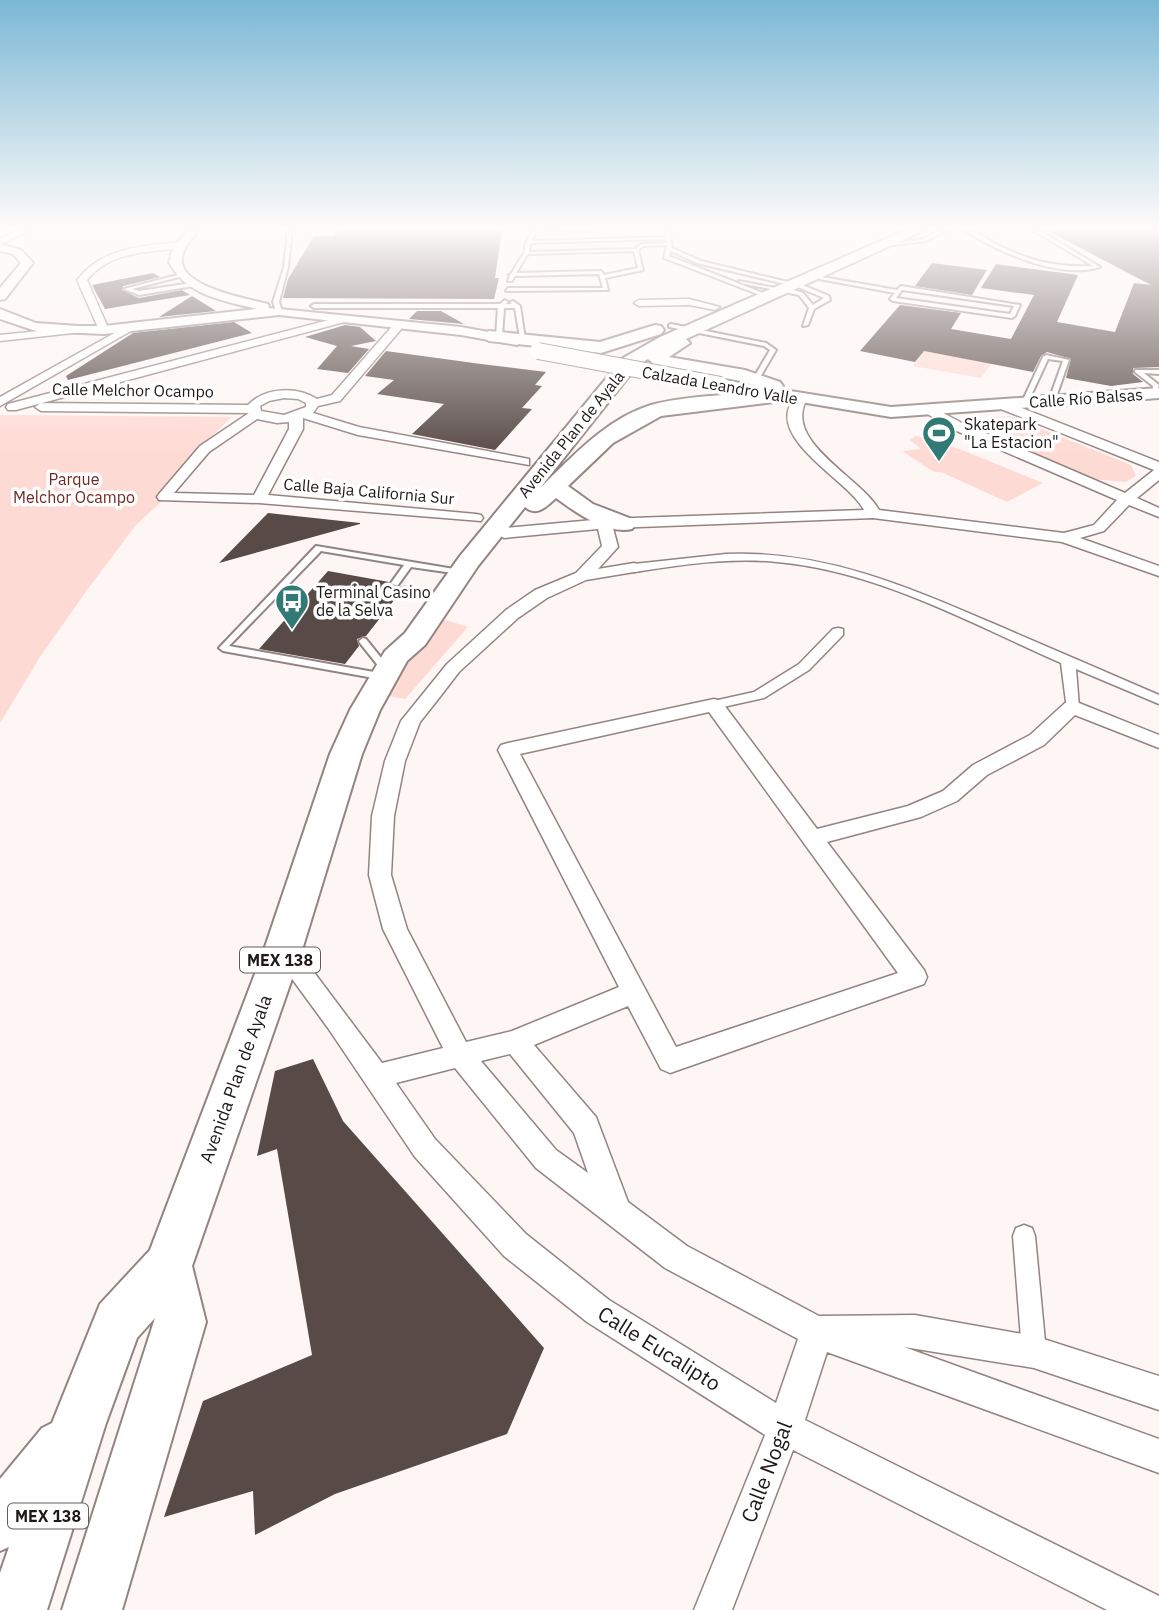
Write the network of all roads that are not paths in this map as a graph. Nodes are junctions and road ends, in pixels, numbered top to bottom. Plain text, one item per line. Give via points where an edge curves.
1 (93, 305) edge
2 (256, 305) edge
3 (277, 305) edge
4 (705, 305) edge
5 (721, 305) edge
6 (744, 305) edge
7 (810, 305) edge
8 (817, 305) edge
9 (936, 305) edge
10 (1017, 305) edge
11 (314, 306) dead end
12 (501, 306) junction
13 (517, 306) joint
14 (715, 307) junction
15 (812, 308) junction
16 (279, 311) junction
17 (0, 313) edge
18 (327, 317) junction
19 (344, 319) junction
20 (392, 324) junction
21 (804, 325) dead end
22 (671, 326) junction
23 (430, 327) junction
24 (131, 328) junction
25 (78, 330) junction
26 (104, 330) junction
27 (693, 331) junction
28 (494, 336) junction
29 (0, 338) edge
30 (523, 338) junction
31 (542, 349) junction
32 (606, 364) junction
33 (1038, 374) junction
34 (1159, 374) edge
35 (1060, 378) junction
36 (726, 383) junction
37 (778, 390) junction
38 (1157, 393) edge
39 (302, 395) junction
40 (619, 398) junction
41 (1052, 400) junction
42 (1025, 402) junction
43 (313, 404) junction
44 (1000, 404) junction
45 (3, 405) edge
46 (930, 410) junction
47 (255, 412) junction
48 (296, 420) junction
49 (579, 424) junction
50 (592, 448) junction
51 (529, 465) junction
52 (1159, 467) edge
53 (1159, 474) edge
54 (555, 487) junction
55 (259, 499) junction
56 (1126, 500) junction
57 (1159, 513) edge
58 (873, 514) junction
59 (476, 518) junction
60 (614, 524) junction
61 (505, 533) junction
62 (1064, 538) junction
63 (409, 564) junction
64 (455, 567) junction
65 (634, 568) joint
66 (1159, 571) edge
67 (582, 576) junction
68 (395, 583) dead end
69 (838, 632) dead end
70 (1068, 660) junction
71 (382, 662) junction
72 (1159, 700) edge
73 (714, 705) junction
74 (1072, 707) junction
75 (1159, 742) edge
76 (812, 838) junction
77 (284, 950) junction
78 (632, 993) junction
79 (515, 1041) junction
80 (459, 1054) junction
81 (375, 1077) junction
82 (616, 1211) junction
83 (1024, 1236) dead end
84 (168, 1266) junction
85 (817, 1332) junction
86 (1034, 1352) junction
87 (1159, 1393) edge
88 (79, 1423) junction
89 (785, 1428) junction
90 (1159, 1456) edge
91 (0, 1522) edge
92 (17, 1610) edge
93 (92, 1610) edge
94 (713, 1610) edge
95 (1147, 1610) edge

1 - 26 street
2 - 16 street
3 - 16 lane
4 - 14 street
5 - 14 main road, Avenida Plan de Ayala / MEX 138
6 - 27 main road, Avenida Plan de Ayala / MEX 138
7 - 15 lane
8 - 15 lane
9 - 10 lane via 1012,316
11 - 12 lane
12 - 13 lane
12 - 28 lane
13 - 30 lane
14 - 22 main road, Avenida Plan de Ayala / MEX 138
14 - 27 main road via 716,313
15 - 21 lane
16 - 18 street, Calzada Leandro Valle
16 - 24 street, Calzada Leandro Valle
17 - 25 street, Calzada Leandro Valle via 22,323
18 - 19 street, Calzada Leandro Valle
18 - 45 street, Calle Melchor Ocampo
19 - 20 street, Calzada Leandro Valle
19 - 45 street, Calle Melchor Ocampo
20 - 23 street, Calzada Leandro Valle
20 - 39 street via 328,388
20 - 43 street via 336,398
22 - 27 lane
22 - 30 main road via 601,348
22 - 32 main road, Avenida Plan de Ayala / MEX 138
23 - 28 street, Calzada Leandro Valle
23 - 31 street, Calzada Leandro Valle
24 - 26 street, Calzada Leandro Valle
24 - 45 street, Calle Melchor Ocampo
25 - 26 street, Calzada Leandro Valle
25 - 29 street
27 - 37 lane via 755,342 774,351
27 - 37 main road via 657,358
27 - 40 main road, Avenida Plan de Ayala / MEX 138 via 630,362
28 - 30 main road
28 - 31 street, Calzada Leandro Valle
31 - 32 street, Calzada Leandro Valle, bridge
31 - 36 street, Calzada Leandro Valle
32 - 36 street, Calzada Leandro Valle, bridge
32 - 51 main road, Avenida Plan de Ayala / MEX 138
33 - 35 lane
33 - 35 lane via 1046,357 1066,360
33 - 42 lane
34 - 38 lane via 1137,371 1156,385
35 - 41 lane
36 - 37 street, Calzada Leandro Valle
36 - 40 main road via 715,396
37 - 46 street, Calzada Leandro Valle
37 - 46 street, Calzada Leandro Valle via 875,411
37 - 50 main road via 657,410 621,425
37 - 58 street via 803,440 867,502
38 - 41 street, Calle Río Balsas
39 - 43 street
39 - 47 street via 258,401
40 - 49 main road, Avenida Plan de Ayala / MEX 138
41 - 42 street, Calle Río Balsas
42 - 44 street, Calle Río Balsas
43 - 48 street
44 - 46 street, Calle Río Balsas
44 - 52 street
45 - 47 street, Calle Melchor Ocampo
46 - 56 street, Calzada Leandro Valle
47 - 48 street
47 - 55 street, Calle Baja California Sur via 191,460 164,497
48 - 51 street via 326,419 362,433 366,440
48 - 55 street
49 - 50 main road
49 - 51 main road, Avenida Plan de Ayala / MEX 138
50 - 51 main road
50 - 54 main road
51 - 59 main road, Avenida Plan de Ayala / MEX 138
51 - 64 main road, Avenida Plan de Ayala / MEX 138
53 - 56 street
54 - 60 main road
54 - 61 main road
55 - 59 street, Calle Baja California Sur
56 - 57 street, Calzada Leandro Valle
56 - 62 street via 1099,528
58 - 60 street
58 - 62 street
59 - 64 main road, Avenida Plan de Ayala / MEX 138
60 - 61 street
60 - 67 street via 610,547
61 - 64 main road
62 - 66 street
63 - 64 lane
63 - 68 lane
63 - 71 lane via 319,548 223,648
64 - 71 main road, Avenida Plan de Ayala / MEX 138 via 415,639
65 - 67 street
65 - 70 street via 757,557 805,562 898,587
67 - 80 street via 541,594 512,614 453,668 411,721 395,761 383,816 380,875 395,929
69 - 73 street via 804,667 759,695
70 - 72 street
70 - 74 street
71 - 77 main road, Avenida Plan de Ayala / MEX 138 via 346,754
73 - 76 street
73 - 78 street via 508,750
74 - 75 street
74 - 76 street via 1037,740 981,770 950,796 914,812
76 - 78 street via 915,977 670,1061
77 - 81 street, Calle Eucalipto
77 - 84 main road, Avenida Plan de Ayala / MEX 138
78 - 79 street
79 - 80 street
79 - 82 street via 586,1126
80 - 81 street
80 - 82 street via 546,1159
81 - 89 street, Calle Eucalipto via 425,1148 515,1245 598,1311
82 - 85 street via 676,1256
83 - 86 street
84 - 88 main road, Avenida Plan de Ayala / MEX 138 via 118,1322
84 - 93 main road via 181,1322
85 - 86 street via 915,1331
85 - 89 street, Calle Nogal
85 - 90 street
86 - 87 street
88 - 91 main road via 42,1475
88 - 92 main road, Avenida Plan de Ayala / MEX 138
89 - 94 street, Calle Nogal
89 - 95 street, Calle Eucalipto

